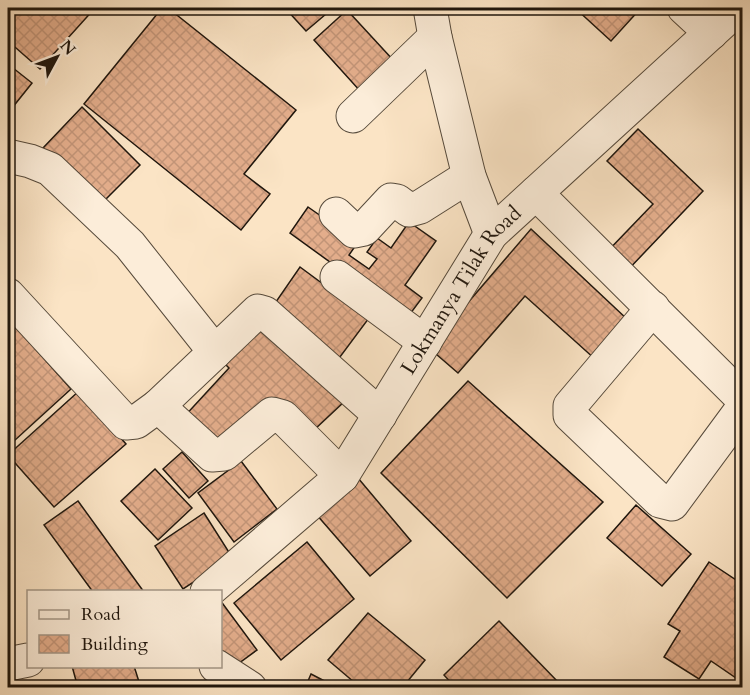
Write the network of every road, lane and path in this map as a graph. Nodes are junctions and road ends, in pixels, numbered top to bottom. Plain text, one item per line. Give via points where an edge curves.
1 (684, 8) edge
2 (738, 8) edge
3 (433, 22) edge
4 (711, 33) junction
5 (353, 116) dead end
6 (8, 156) edge
7 (469, 176) junction
8 (536, 193) junction
9 (336, 214) dead end
10 (491, 234) junction
11 (337, 277) dead end
12 (8, 295) edge
13 (653, 308) junction
14 (425, 342) junction
15 (215, 352) junction
16 (742, 398) edge
17 (158, 406) junction
18 (742, 409) edge
19 (380, 415) junction
20 (342, 476) junction
21 (208, 590) edge
22 (27, 660) edge
23 (8, 664) edge
24 (219, 668) edge
25 (250, 687) edge

1 - 4 street
2 - 4 street, Lokmanya Tilak Road
3 - 5 street
3 - 7 street
4 - 8 street, Lokmanya Tilak Road
6 - 15 street via 50,169 130,244
7 - 9 street via 420,207 409,210 391,200 364,229 354,231
7 - 10 street
8 - 10 street, Lokmanya Tilak Road
8 - 13 street
10 - 14 street, Lokmanya Tilak Road
11 - 14 street
12 - 17 street via 126,423 136,422
13 - 16 street
13 - 18 street via 570,406 570,416 660,501 672,504
14 - 19 street, Lokmanya Tilak Road
15 - 17 street
15 - 19 street via 258,311 265,313
17 - 20 street via 212,455 224,454 272,414 283,417
19 - 20 street, Lokmanya Tilak Road
20 - 21 street, Lokmanya Tilak Road
22 - 23 street
24 - 25 street

